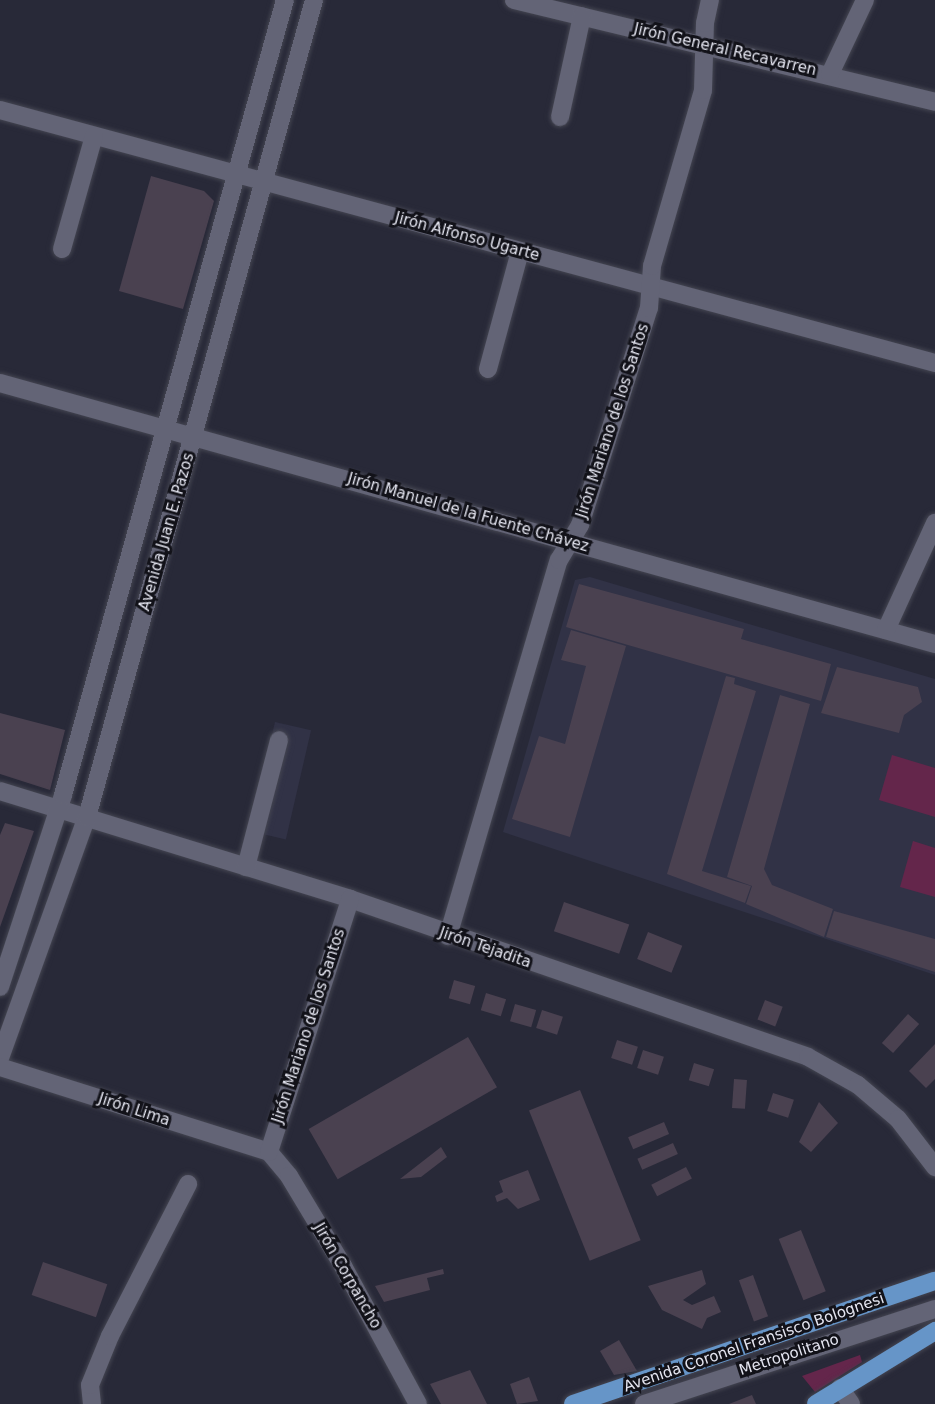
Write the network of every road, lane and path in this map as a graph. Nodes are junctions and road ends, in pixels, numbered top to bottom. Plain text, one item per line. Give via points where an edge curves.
1 (285, 0) edge
2 (314, 0) edge
3 (514, 0) edge
4 (710, 0) edge
5 (865, 0) edge
6 (582, 16) junction
7 (704, 45) junction
8 (830, 74) junction
9 (935, 102) edge
10 (0, 110) edge
11 (560, 117) dead end
12 (94, 136) junction
13 (236, 175) junction
14 (266, 182) junction
15 (63, 249) dead end
16 (520, 251) junction
17 (651, 287) junction
18 (935, 363) edge
19 (488, 369) dead end
20 (0, 383) edge
21 (166, 428) junction
22 (194, 436) junction
23 (935, 523) edge
24 (569, 542) junction
25 (886, 630) junction
26 (935, 644) edge
27 (279, 740) dead end
28 (0, 791) edge
29 (60, 807) junction
30 (87, 817) junction
31 (246, 867) junction
32 (350, 899) junction
33 (448, 936) junction
34 (0, 987) edge
35 (0, 1058) edge
36 (0, 1067) edge
37 (269, 1152) junction
38 (935, 1167) edge
39 (188, 1184) dead end
40 (935, 1281) edge
41 (935, 1309) edge
42 (935, 1331) edge
43 (840, 1388) junction
44 (92, 1404) edge
45 (418, 1404) edge
46 (573, 1404) edge
47 (644, 1404) edge
48 (816, 1404) edge
49 (852, 1404) edge

1 - 13 street, Avenida Juan E. Pazos
2 - 14 street, Avenida Juan E. Pazos
3 - 6 street, Jirón General Recavarren
4 - 7 street, Jirón Mariano de los Santos
5 - 8 street
6 - 7 street, Jirón General Recavarren
6 - 11 street
7 - 8 street, Jirón General Recavarren
7 - 17 street, Jirón Mariano de los Santos via 703,90 652,266
8 - 9 street, Jirón General Recavarren
10 - 12 street, Jirón Alfonso Ugarte
12 - 13 street, Jirón Alfonso Ugarte
12 - 15 street
13 - 14 street, Jirón Alfonso Ugarte
13 - 21 street, Avenida Juan E. Pazos
14 - 16 street, Jirón Alfonso Ugarte
14 - 22 street, Avenida Juan E. Pazos
16 - 17 street, Jirón Alfonso Ugarte
16 - 19 street
17 - 18 street, Jirón Alfonso Ugarte
17 - 24 street, Jirón Mariano de los Santos via 650,308 580,525
20 - 21 street, Jirón Manuel de la Fuente Chávez
21 - 22 street, Jirón Manuel de la Fuente Chávez
21 - 29 street, Avenida Juan E. Pazos
22 - 24 street, Jirón Manuel de la Fuente Chávez
22 - 30 street, Avenida Juan E. Pazos
23 - 25 street
24 - 25 street, Jirón Manuel de la Fuente Chávez
24 - 33 street, Jirón Mariano de los Santos via 559,560
25 - 26 street, Jirón Manuel de la Fuente Chávez
27 - 31 street
28 - 29 street, Jirón Tejadita
29 - 30 street, Jirón Tejadita
29 - 34 street, Avenida Juan E. Pazos
30 - 31 street, Jirón Tejadita
30 - 35 street, Avenida Juan E. Pazos
31 - 32 street, Jirón Tejadita
32 - 33 street, Jirón Tejadita
32 - 37 street, Jirón Mariano de los Santos
33 - 38 street, Jirón Tejadita via 808,1058 858,1085 890,1112
36 - 37 street, Jirón Lima
37 - 45 street, Jirón Corpancho via 289,1176 343,1266
39 - 44 street via 110,1336 90,1386
40 - 46 main road, Avenida Coronel Fransisco Bolognesi
41 - 47 street, Metropolitano
42 - 43 main road
43 - 48 main road
43 - 49 street

